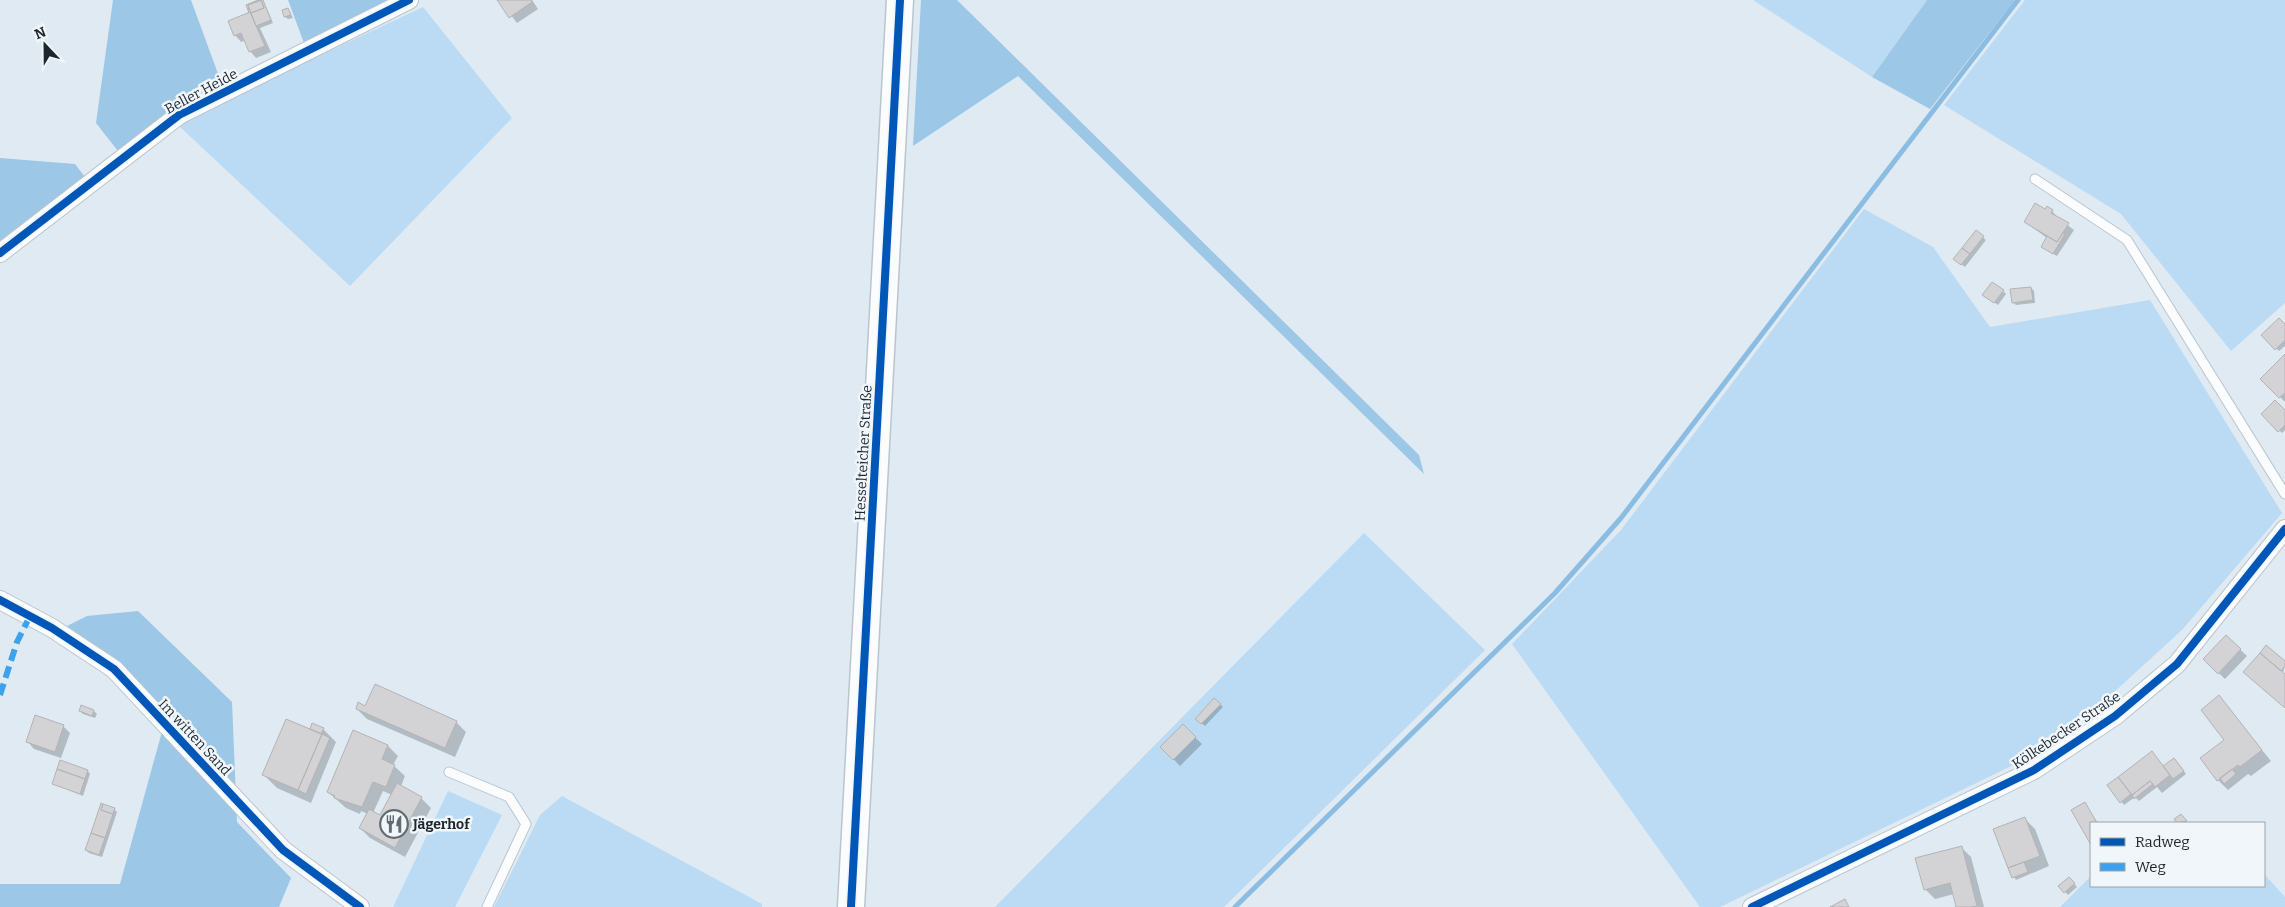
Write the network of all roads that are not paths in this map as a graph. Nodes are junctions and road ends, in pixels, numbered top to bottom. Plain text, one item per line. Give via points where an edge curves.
1 (410, 0) edge
2 (900, 0) edge
3 (2036, 179) dead end
4 (0, 253) edge
5 (2285, 494) edge
6 (2285, 529) edge
7 (0, 600) edge
8 (449, 772) dead end
9 (360, 907) edge
10 (487, 907) edge
11 (851, 907) edge
12 (1752, 907) edge

1 - 4 street, Beller Heide via 179,115
2 - 11 street, Hesselteicher Straße
3 - 5 lane via 2127,240
6 - 12 street, Kölkebecker Straße via 2177,664 2115,716 2034,770
7 - 9 street, Im witten Sand via 52,628 114,669 284,850
8 - 10 lane via 510,797 526,824

